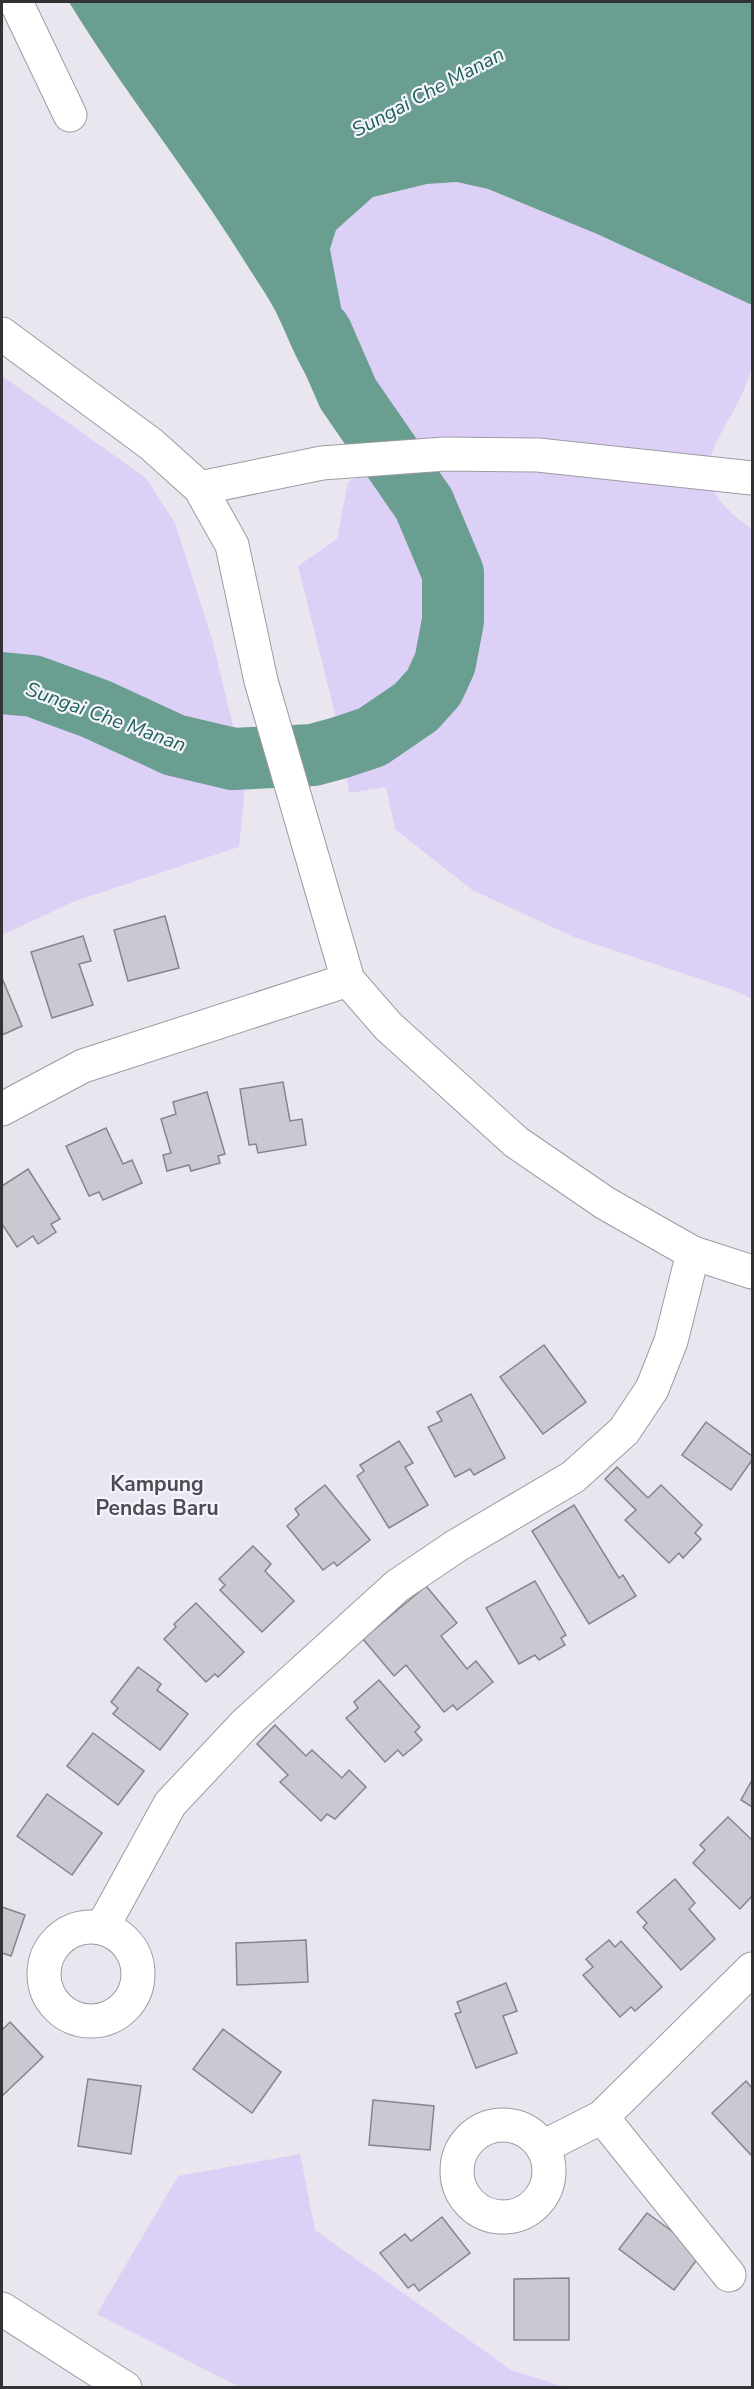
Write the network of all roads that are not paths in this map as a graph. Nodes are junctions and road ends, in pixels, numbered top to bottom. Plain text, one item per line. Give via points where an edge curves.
1 (16, 2) edge
2 (70, 115) dead end
3 (2, 334) edge
4 (753, 478) edge
5 (200, 488) junction
6 (348, 980) junction
7 (2, 1109) edge
8 (693, 1253) junction
9 (753, 1272) edge
10 (102, 1928) dead end
11 (753, 1969) edge
12 (602, 2117) junction
13 (543, 2147) dead end
14 (729, 2275) dead end
15 (2, 2309) edge
16 (125, 2388) edge

1 - 2 street
3 - 5 street via 151,444
4 - 5 street via 538,455 445,454 299,467
5 - 6 street via 232,545 261,681
6 - 7 street via 83,1066
6 - 8 street via 388,1026 516,1142 605,1203
8 - 9 street
8 - 10 street via 671,1341 652,1389 624,1431 573,1477 397,1586 245,1724 170,1804
11 - 12 street
12 - 13 street
12 - 14 street
15 - 16 street

